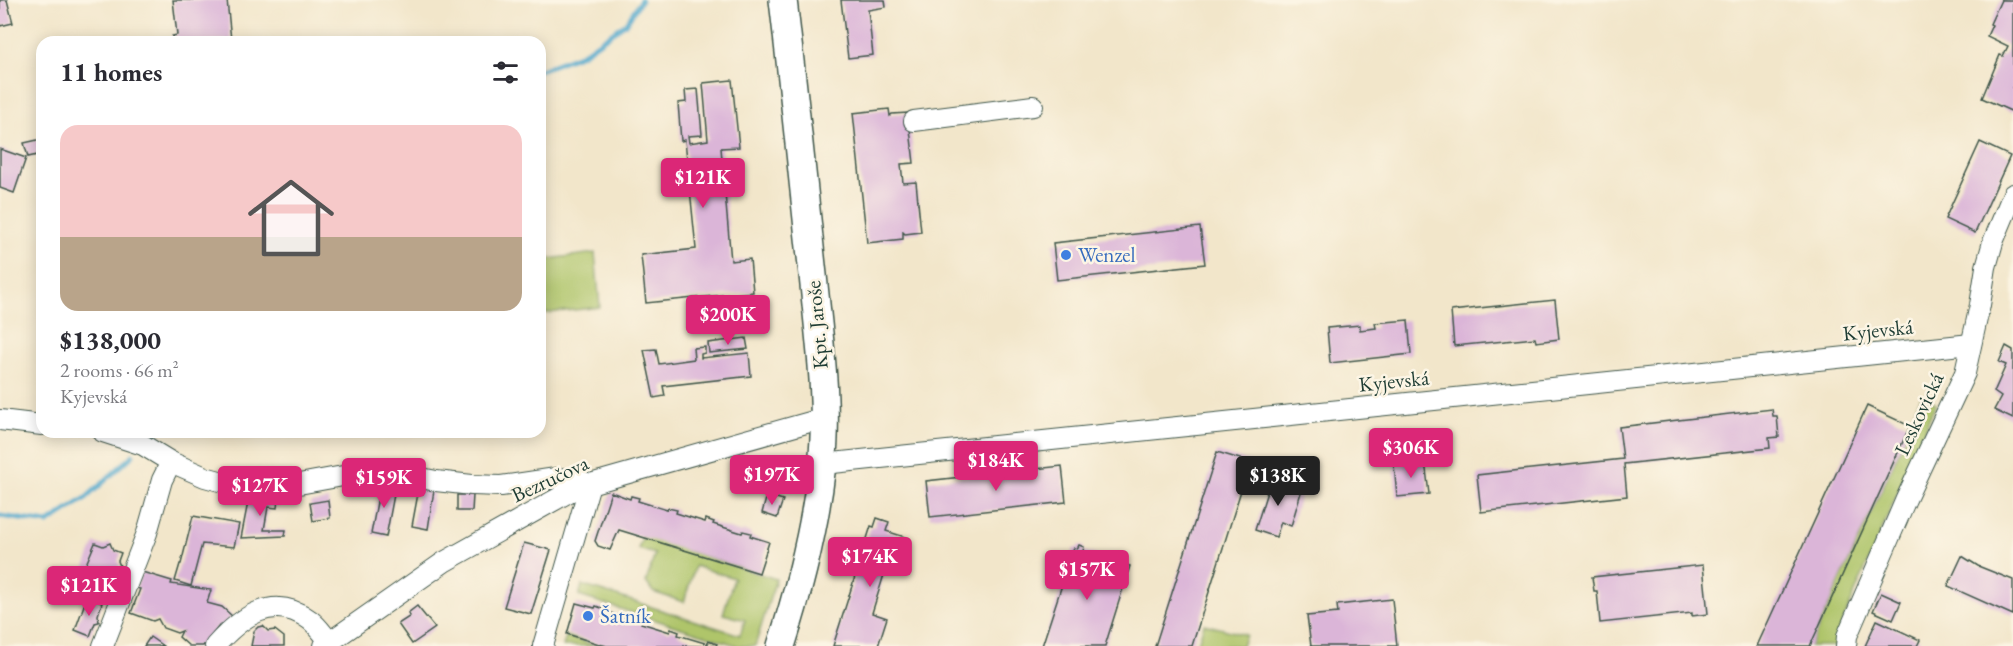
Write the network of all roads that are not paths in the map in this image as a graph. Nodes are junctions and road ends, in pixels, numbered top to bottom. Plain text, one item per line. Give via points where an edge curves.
1 (783, 0) edge
2 (1033, 106) dead end
3 (914, 121) dead end
4 (2013, 194) edge
5 (1971, 344) junction
6 (824, 418) junction
7 (0, 420) edge
8 (36, 424) edge
9 (121, 438) edge
10 (171, 462) junction
11 (823, 464) junction
12 (590, 484) junction
13 (327, 644) edge
14 (103, 646) edge
15 (215, 646) edge
16 (543, 646) edge
17 (781, 646) edge
18 (1846, 646) edge

1 - 6 street, Kpt. Jaroše
2 - 3 street
4 - 5 street, Leskovická via 1993,242
5 - 11 street, Kyjevská
5 - 18 street, Leskovická via 1965,373 1856,615
6 - 11 street, Kpt. Jaroše
6 - 12 street, Bezručova
7 - 8 street
9 - 10 street via 143,445
10 - 12 street via 234,485 264,487 376,470 472,485 501,486 556,478
10 - 14 street
11 - 17 street, Kpt. Jaroše via 800,587
12 - 13 street, Bezručova via 444,562
12 - 16 street
13 - 15 street via 313,622 288,608 252,613

